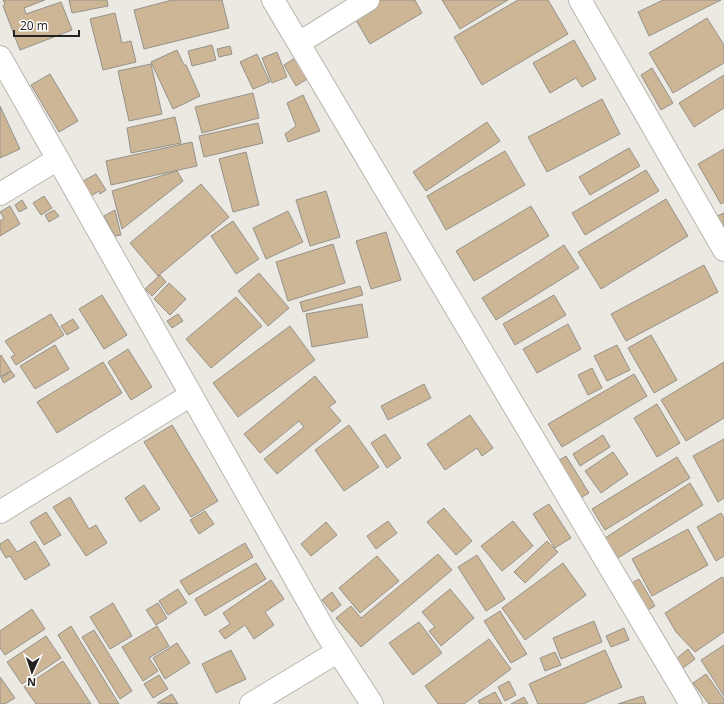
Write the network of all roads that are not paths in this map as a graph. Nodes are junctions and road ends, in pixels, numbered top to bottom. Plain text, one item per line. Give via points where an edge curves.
1 (273, 0) edge
2 (368, 0) edge
3 (580, 0) edge
4 (299, 43) junction
5 (0, 57) edge
6 (58, 158) junction
7 (0, 194) edge
8 (724, 250) edge
9 (191, 395) junction
10 (0, 512) edge
11 (337, 652) junction
12 (251, 704) edge
13 (372, 704) edge
14 (692, 704) edge

1 - 4 street
2 - 4 street
3 - 8 street
4 - 14 street
5 - 6 street
6 - 7 street
6 - 9 street
9 - 10 street
9 - 11 street
11 - 12 street
11 - 13 street

